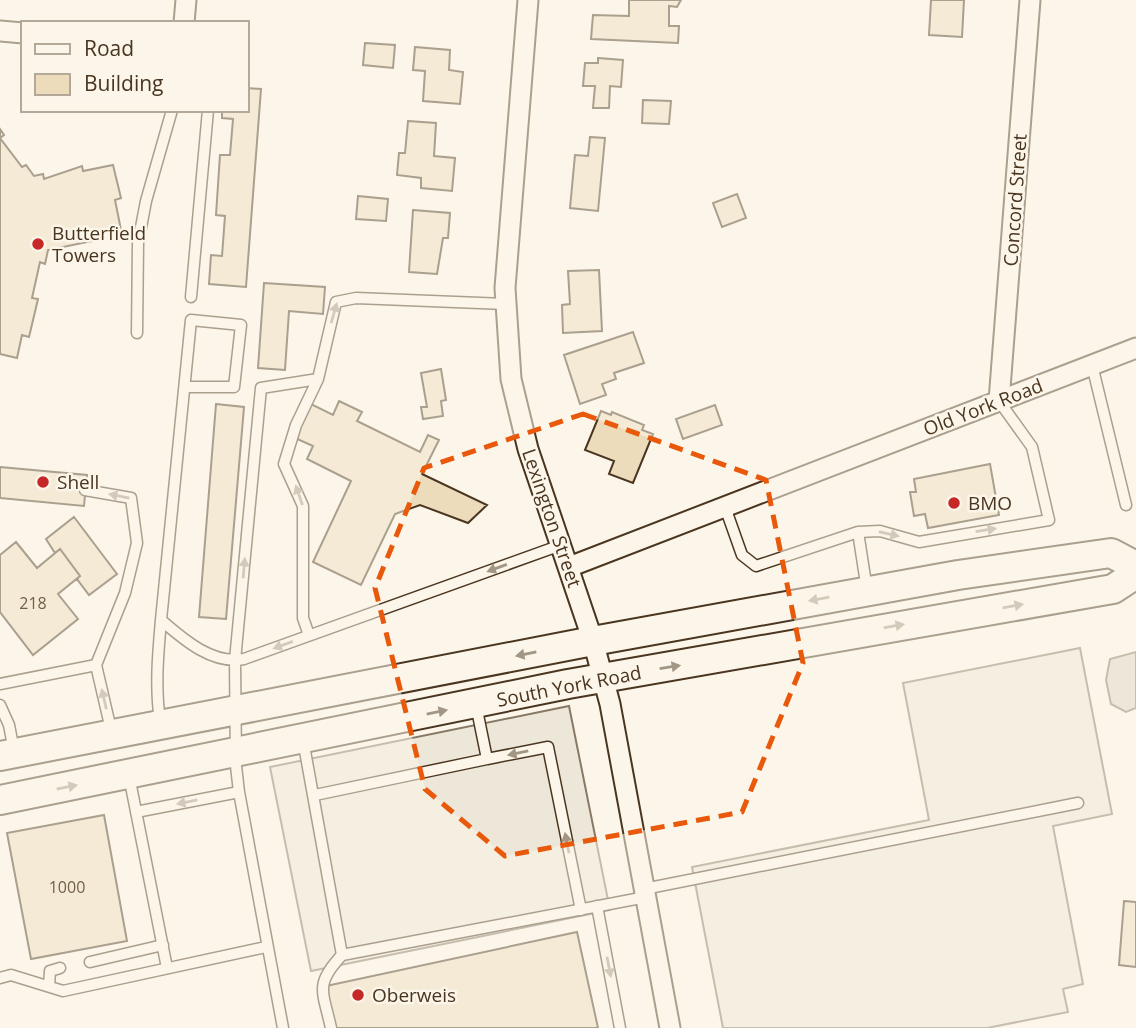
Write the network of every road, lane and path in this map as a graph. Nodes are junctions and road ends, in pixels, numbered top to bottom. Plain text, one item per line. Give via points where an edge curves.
1 (186, 0) edge
2 (528, 0) edge
3 (1030, 0) edge
4 (184, 21) edge
5 (0, 31) edge
6 (21, 33) edge
7 (171, 112) edge
8 (208, 112) edge
9 (191, 297) dead end
10 (505, 304) junction
11 (137, 333) dead end
12 (1136, 348) edge
13 (1092, 365) junction
14 (318, 379) junction
15 (185, 387) junction
16 (999, 401) junction
17 (85, 490) dead end
18 (1126, 505) dead end
19 (725, 507) junction
20 (858, 532) junction
21 (561, 545) junction
22 (1136, 566) edge
23 (569, 567) junction
24 (1136, 575) edge
25 (867, 591) junction
26 (161, 620) junction
27 (309, 635) junction
28 (593, 641) junction
29 (236, 660) junction
30 (96, 664) junction
31 (603, 678) junction
32 (0, 684) edge
33 (0, 705) edge
34 (476, 705) junction
35 (235, 711) junction
36 (161, 725) junction
37 (112, 734) junction
38 (303, 740) junction
39 (7, 754) edge
40 (235, 754) junction
41 (487, 759) junction
42 (128, 774) junction
43 (239, 792) junction
44 (315, 795) junction
45 (1, 801) edge
46 (1079, 803) dead end
47 (136, 812) junction
48 (645, 893) junction
49 (597, 906) junction
50 (581, 910) junction
51 (163, 945) junction
52 (267, 947) junction
53 (342, 955) junction
54 (90, 962) dead end
55 (60, 968) dead end
56 (167, 968) junction
57 (0, 978) edge
58 (49, 986) junction
59 (284, 1028) edge
60 (331, 1028) edge
61 (620, 1028) edge
62 (670, 1028) edge

1 - 4 street
2 - 10 street, Lexington Street
3 - 16 street, Concord Street
5 - 6 street
7 - 11 lane via 138,243
8 - 9 lane
14 -> 10 lane via 336,302 356,298
10 - 21 street, Lexington Street via 517,411
12 - 13 street, Old York Road
13 - 16 street, Old York Road
13 - 18 lane
27 -> 14 lane via 303,618 303,506 284,464
29 -> 14 lane via 261,388
15 - 15 lane via 191,320 241,325 234,387
15 - 26 lane
16 - 19 street, Old York Road
20 -> 16 lane via 880,531 919,542 1049,520 1032,447
30 -> 17 lane via 125,593 137,543 136,521 131,498
19 - 20 lane via 742,555 756,566
19 - 23 street
20 - 25 lane
21 - 23 street, Lexington Street
21 -> 27 lane
22 - 25 main road, South York Road via 1111,553
23 - 28 street, Lexington Street
31 -> 24 main road, South York Road via 1113,589
25 -> 28 main road, South York Road
26 - 29 lane via 189,644
26 - 36 lane via 156,696
27 -> 29 lane
28 - 31 street, Lexington Street
28 -> 35 main road, South York Road
29 - 35 lane
30 - 32 lane
37 -> 30 lane
31 - 34 main road, South York Road
31 - 48 street, Lexington Street
33 - 39 lane via 9,725
38 -> 34 main road, South York Road
34 - 41 lane
35 - 36 main road, South York Road
35 - 40 lane
36 - 37 main road, South York Road
37 - 39 main road, South York Road
38 - 40 main road, South York Road
38 - 44 lane
40 - 42 main road, South York Road
40 - 43 lane
41 - 44 lane
50 -> 41 lane via 548,747
45 -> 42 main road, South York Road
42 - 47 lane
43 -> 47 lane
43 - 52 lane
44 - 53 lane
46 - 48 lane
47 - 51 lane
48 - 49 lane
48 - 62 street, Lexington Street
49 - 50 lane
49 -> 61 lane
50 - 53 lane
51 - 54 lane
51 - 56 lane
52 - 56 lane
52 - 59 lane
53 - 60 lane via 324,974 322,986
55 - 58 lane via 51,971
56 - 58 lane via 63,991
57 - 58 lane via 12,975

